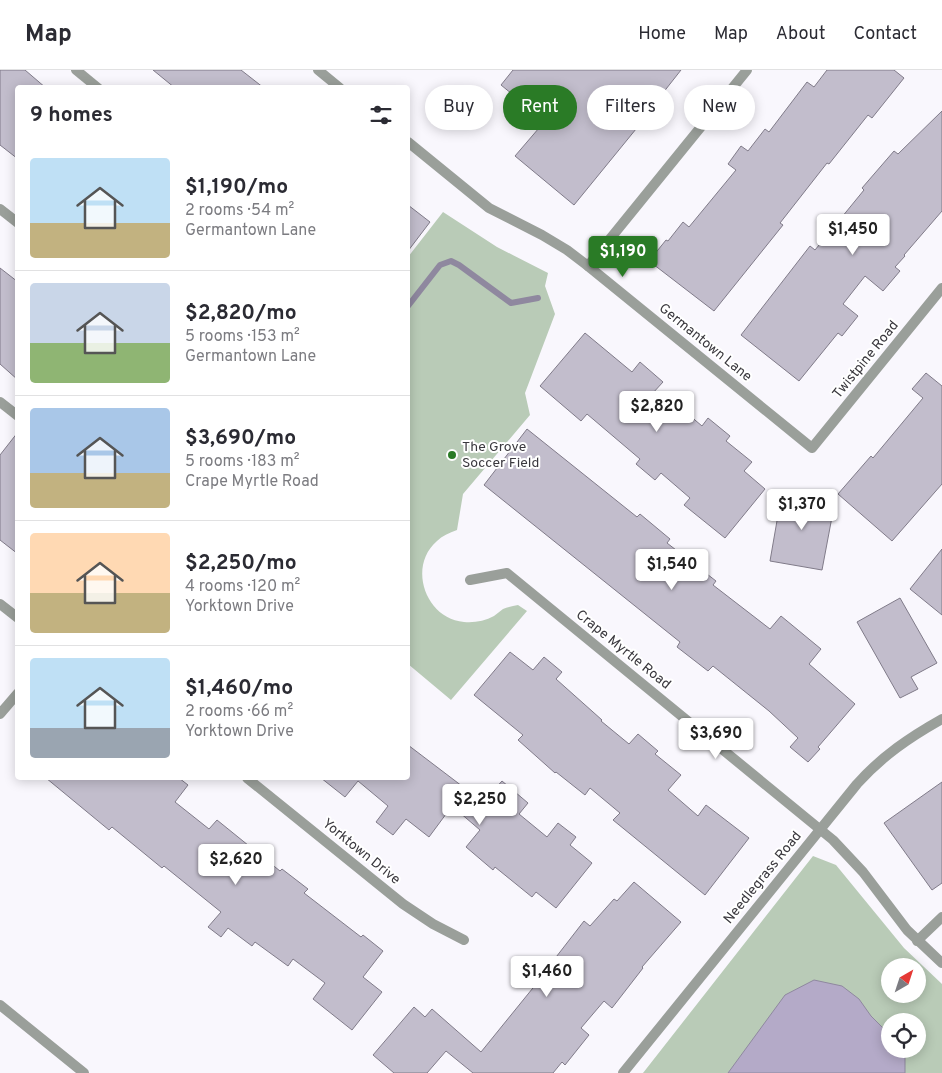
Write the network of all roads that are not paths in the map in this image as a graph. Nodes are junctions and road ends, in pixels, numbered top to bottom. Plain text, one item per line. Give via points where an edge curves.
1 (76, 70) edge
2 (318, 70) edge
3 (747, 70) edge
4 (94, 85) edge
5 (336, 85) edge
6 (410, 144) edge
7 (0, 208) edge
8 (15, 220) edge
9 (588, 266) junction
10 (942, 288) edge
11 (0, 402) edge
12 (15, 414) edge
13 (812, 448) joint
14 (470, 580) dead end
15 (0, 604) edge
16 (15, 616) edge
17 (15, 696) edge
18 (0, 714) edge
19 (942, 719) edge
20 (249, 780) edge
21 (820, 829) junction
22 (942, 917) edge
23 (464, 940) dead end
24 (918, 941) junction
25 (942, 963) edge
26 (0, 1005) edge
27 (84, 1073) edge
28 (623, 1073) edge

1 - 4 street
2 - 5 street
3 - 9 street
6 - 9 street, Germantown Lane via 489,208 542,235
7 - 8 street
9 - 13 street, Germantown Lane
10 - 13 street, Twistpine Road
11 - 12 street
14 - 21 street, Crape Myrtle Road via 506,572
15 - 16 street
17 - 18 street
19 - 21 street, Needlegrass Road via 885,756 856,784
20 - 23 street, Yorktown Drive via 403,904
21 - 24 street, Crape Myrtle Road via 854,861
21 - 28 street, Needlegrass Road
22 - 24 street
24 - 25 street, Crape Myrtle Road
26 - 27 street

